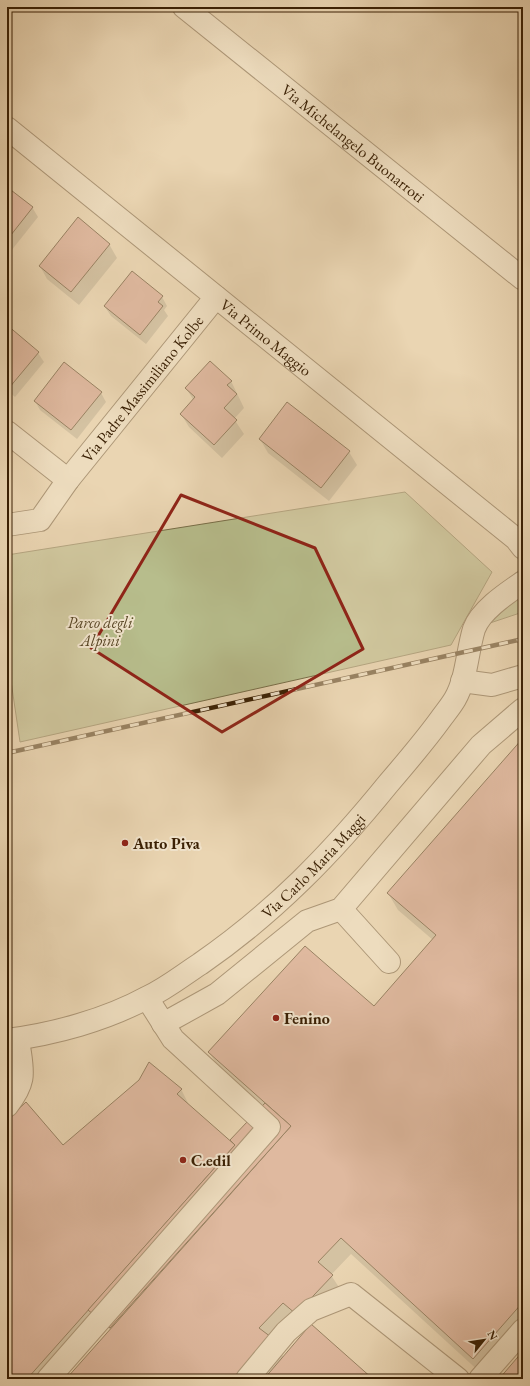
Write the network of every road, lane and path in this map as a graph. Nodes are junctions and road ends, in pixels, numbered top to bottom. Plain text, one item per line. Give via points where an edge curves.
1 (184, 7) edge
2 (7, 128) edge
3 (523, 279) edge
4 (216, 297) junction
5 (7, 432) edge
6 (68, 480) junction
7 (7, 525) edge
8 (523, 548) edge
9 (523, 582) edge
10 (523, 676) edge
11 (462, 682) junction
12 (523, 709) edge
13 (341, 909) junction
14 (389, 962) dead end
15 (147, 998) junction
16 (163, 1024) junction
17 (12, 1040) edge
18 (7, 1106) edge
19 (523, 1330) edge
20 (48, 1379) edge
21 (247, 1379) edge
22 (458, 1379) edge
23 (480, 1379) edge

1 - 3 street, Via Michelangelo Buonarroti
2 - 4 street, Via Primo Maggio
4 - 6 street, Via Padre Massimiliano Kolbe
4 - 8 street, Via Primo Maggio via 516,539
5 - 6 street
6 - 7 street, Via Padre Massimiliano Kolbe via 40,520
9 - 11 street, Via Carlo Maria Maggi via 479,620
10 - 11 street via 492,685
11 - 15 street, Via Carlo Maria Maggi via 456,699 431,732 327,856 278,904 231,942
12 - 13 street via 481,745
13 - 14 street
13 - 16 street via 307,921 217,994
15 - 16 street
15 - 17 street, Via Carlo Maria Maggi via 74,1026
16 - 20 street via 172,1039 269,1127
17 - 18 street via 23,1078
19 - 23 street
21 - 22 street via 286,1332 311,1310 351,1294

